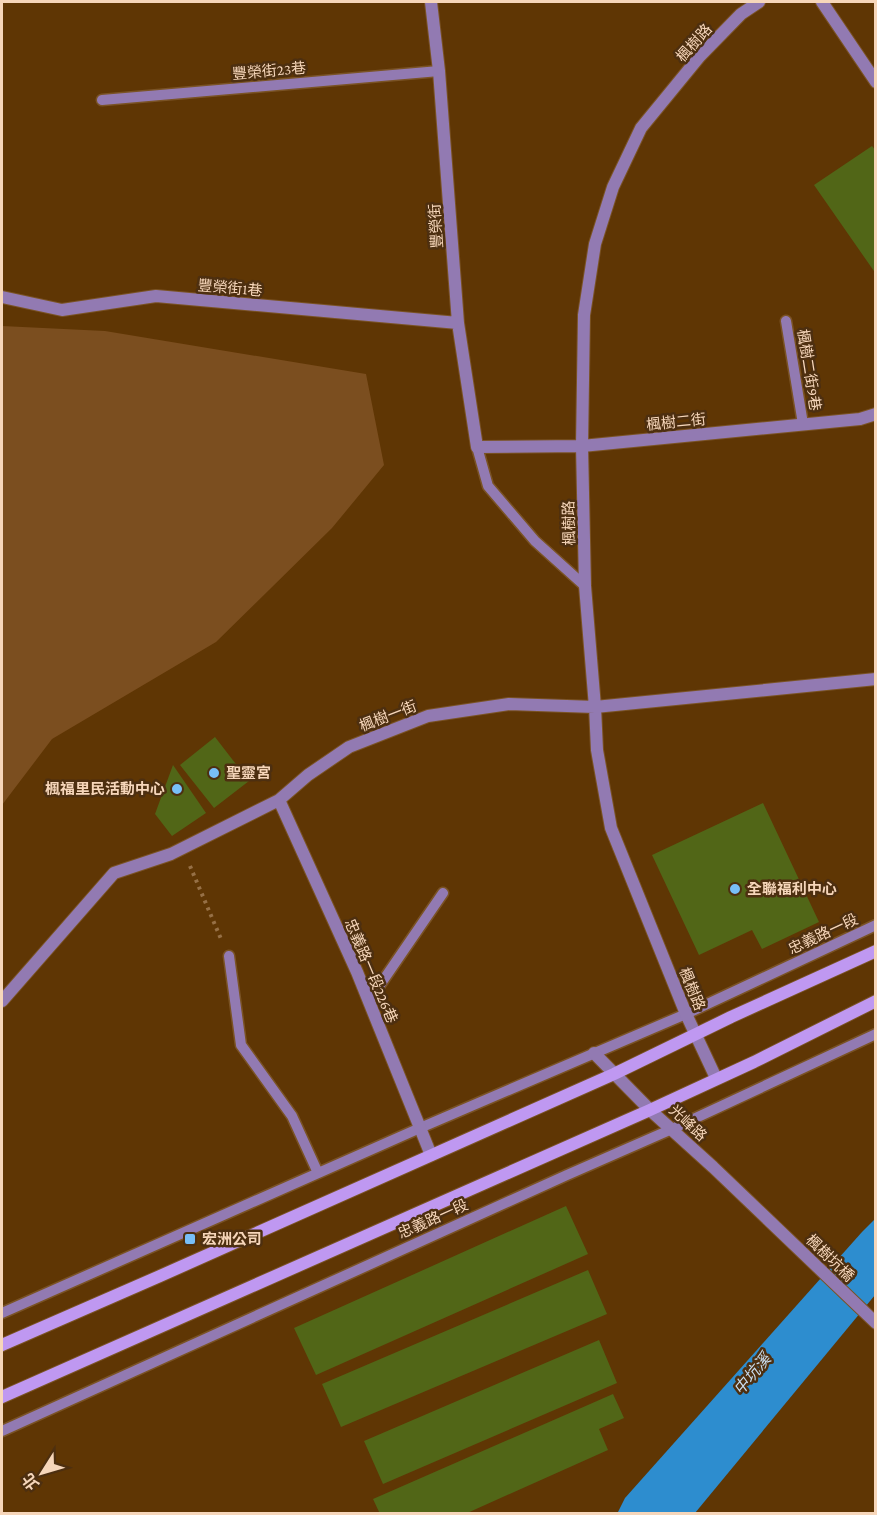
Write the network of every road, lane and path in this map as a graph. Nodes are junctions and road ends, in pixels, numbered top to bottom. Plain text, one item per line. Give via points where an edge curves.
1 (431, 2) edge
2 (759, 2) edge
3 (822, 2) edge
4 (439, 71) junction
5 (876, 82) edge
6 (102, 100) dead end
7 (2, 297) edge
8 (786, 321) dead end
9 (458, 323) junction
10 (876, 414) edge
11 (803, 424) junction
12 (582, 446) junction
13 (477, 447) junction
14 (585, 586) junction
15 (876, 679) edge
16 (595, 707) junction
17 (279, 800) junction
18 (183, 848) junction
19 (443, 893) dead end
20 (876, 925) edge
21 (876, 951) edge
22 (229, 957) joint
23 (369, 1000) junction
24 (2, 1001) edge
25 (876, 1001) edge
26 (686, 1014) junction
27 (695, 1034) junction
28 (876, 1034) edge
29 (594, 1053) junction
30 (614, 1074) junction
31 (716, 1078) junction
32 (650, 1110) junction
33 (420, 1128) junction
34 (672, 1129) junction
35 (431, 1155) junction
36 (318, 1173) junction
37 (763, 1215) joint
38 (2, 1313) edge
39 (876, 1323) edge
40 (2, 1345) edge
41 (2, 1397) edge
42 (2, 1431) edge

1 - 4 street, 豐榮街
2 - 12 street, 楓樹路 via 741,14 700,56 641,128 613,187 595,244 584,315
3 - 5 street
4 - 6 lane, 豐榮街23巷
4 - 9 street, 豐榮街
7 - 9 street, 豐榮街1巷 via 62,310 156,296
8 - 11 lane, 楓樹二街9巷
9 - 13 street, 豐榮街
10 - 11 street, 楓樹二街
11 - 12 street, 楓樹二街
12 - 13 street, 楓樹二街
12 - 14 street, 楓樹路
13 - 14 lane via 488,486 535,540
14 - 16 street, 楓樹路
15 - 16 street, 楓樹一街
16 - 17 street, 楓樹一街 via 509,704 428,716 349,747
16 - 26 street, 楓樹路 via 597,750 611,828
17 - 18 street, 楓樹一街
17 - 23 street, 忠義路一段226巷
18 - 22 path
18 - 24 street, 楓樹一街 via 114,873
19 - 23 lane
20 - 26 lane, 忠義路一段
21 - 27 main road
22 - 36 lane via 241,1045 292,1116
23 - 33 street, 忠義路一段226巷
25 - 31 main road, 忠義路一段
26 - 27 street, 楓樹路
26 - 29 lane, 忠義路一段
27 - 30 main road
27 - 31 street, 楓樹路
28 - 34 lane, 忠義路一段
29 - 30 street, 光峰路
29 - 33 lane, 忠義路一段
30 - 32 street, 光峰路
30 - 35 main road
31 - 32 main road, 忠義路一段
32 - 34 street, 光峰路
32 - 41 main road, 忠義路一段
33 - 35 street, 忠義路一段226巷
33 - 36 lane, 忠義路一段
34 - 37 street, 光峰路
34 - 42 lane, 忠義路一段
35 - 40 main road
36 - 38 lane
37 - 39 street, 楓樹坑橋

